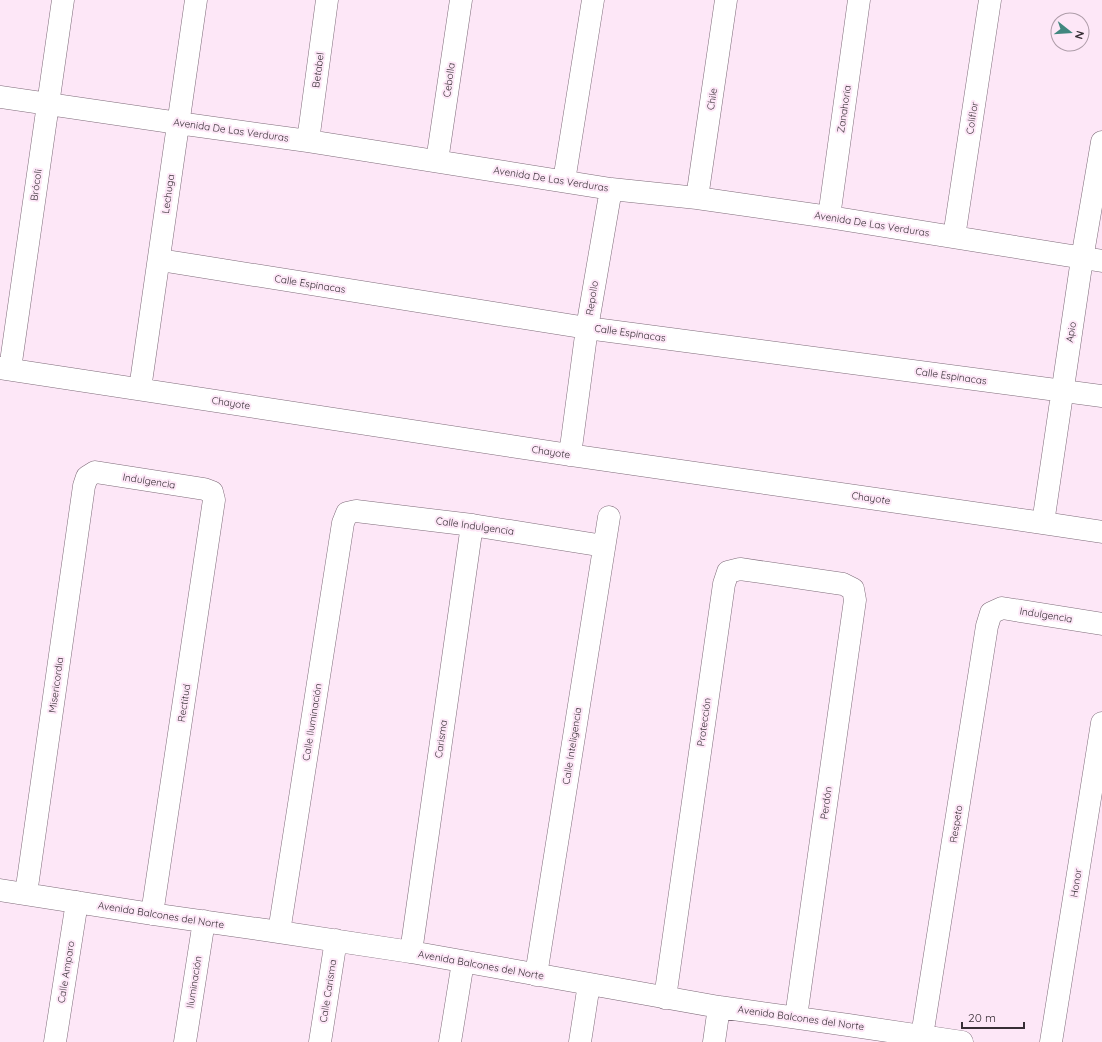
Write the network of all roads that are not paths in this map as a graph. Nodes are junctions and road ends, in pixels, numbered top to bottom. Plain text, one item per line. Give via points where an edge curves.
1 (64, 0) edge
2 (196, 0) edge
3 (327, 0) edge
4 (461, 0) edge
5 (593, 0) edge
6 (726, 0) edge
7 (859, 0) edge
8 (990, 0) edge
9 (0, 97) edge
10 (48, 104) junction
11 (178, 123) junction
12 (308, 141) junction
13 (1102, 142) edge
14 (437, 161) junction
15 (564, 181) junction
16 (611, 189) junction
17 (697, 198) junction
18 (829, 217) junction
19 (954, 237) junction
20 (160, 260) junction
21 (1092, 260) edge
22 (587, 328) junction
23 (5, 369) edge
24 (140, 388) junction
25 (1062, 391) junction
26 (1102, 396) edge
27 (570, 455) junction
28 (87, 477) joint
29 (212, 492) joint
30 (347, 513) joint
31 (609, 517) dead end
32 (1043, 522) junction
33 (472, 525) junction
34 (1102, 532) edge
35 (604, 546) junction
36 (853, 589) joint
37 (991, 613) joint
38 (1102, 624) edge
39 (1102, 723) edge
40 (0, 890) edge
41 (26, 894) junction
42 (77, 902) junction
43 (152, 914) junction
44 (204, 921) junction
45 (279, 932) junction
46 (336, 940) junction
47 (411, 952) junction
48 (463, 962) junction
49 (536, 975) junction
50 (589, 984) junction
51 (665, 998) junction
52 (719, 1007) junction
53 (796, 1017) junction
54 (847, 1033) edge
55 (922, 1036) junction
56 (55, 1042) edge
57 (185, 1042) edge
58 (320, 1042) edge
59 (450, 1042) edge
60 (580, 1042) edge
61 (714, 1042) edge
62 (962, 1042) edge
63 (1051, 1042) edge

1 - 10 street, Brócoli
2 - 11 street, Lechuga
3 - 12 street, Betabel
4 - 14 street, Cebolla
5 - 15 street
6 - 17 street, Chile
7 - 18 street, Zanahoria
8 - 19 street, Coliflor
9 - 10 street, Avenida De Las Verduras
10 - 11 street, Avenida De Las Verduras
10 - 23 street, Brócoli
11 - 12 street, Avenida De Las Verduras
11 - 20 street, Lechuga
12 - 14 street, Avenida De Las Verduras
13 - 21 street, Apio
14 - 15 street, Avenida De Las Verduras
15 - 16 street, Avenida De Las Verduras
16 - 17 street, Avenida De Las Verduras
16 - 22 street, Repollo
17 - 18 street, Avenida De Las Verduras
18 - 19 street, Avenida De Las Verduras
19 - 21 street, Avenida De Las Verduras
20 - 22 street, Calle Espinacas
20 - 24 street, Lechuga
21 - 25 street, Apio
22 - 25 street, Calle Espinacas
22 - 27 street, Repollo
23 - 24 street, Chayote
24 - 27 street, Chayote
25 - 26 street, Calle Espinacas
25 - 32 street, Apio
27 - 32 street, Chayote
28 - 29 street, Indulgencia via 94,472
28 - 41 street, Misericordia
29 - 43 street, Rectitud via 214,500
30 - 33 street, Calle Indulgencia via 356,511
30 - 45 street, Calle Iluminación via 342,531
31 - 35 street, Calle Inteligencia
32 - 34 street, Chayote
33 - 35 street, Calle Indulgencia
33 - 47 street, Carisma
35 - 49 street, Calle Inteligencia
36 - 51 street, Protección via 843,584 740,569 728,572 724,584
36 - 53 street, Perdón via 855,600
37 - 38 street, Indulgencia via 1002,608
37 - 55 street, Respeto
39 - 63 street, Honor
40 - 41 street, Avenida Balcones del Norte
41 - 42 street, Avenida Balcones del Norte
42 - 43 street, Avenida Balcones del Norte
42 - 56 street, Calle Amparo
43 - 44 street, Avenida Balcones del Norte
44 - 45 street, Avenida Balcones del Norte
44 - 57 street, Iluminación
45 - 46 street, Avenida Balcones del Norte
46 - 47 street, Avenida Balcones del Norte
46 - 58 street, Calle Carisma
47 - 48 street, Avenida Balcones del Norte
48 - 49 street, Avenida Balcones del Norte
48 - 59 street
49 - 50 street, Avenida Balcones del Norte
50 - 51 street, Avenida Balcones del Norte
50 - 60 street
51 - 52 street, Avenida Balcones del Norte
52 - 53 street, Avenida Balcones del Norte
52 - 61 street
53 - 54 street, Avenida Balcones del Norte
54 - 55 street, Avenida Balcones del Norte
55 - 62 street, Avenida Balcones del Norte

